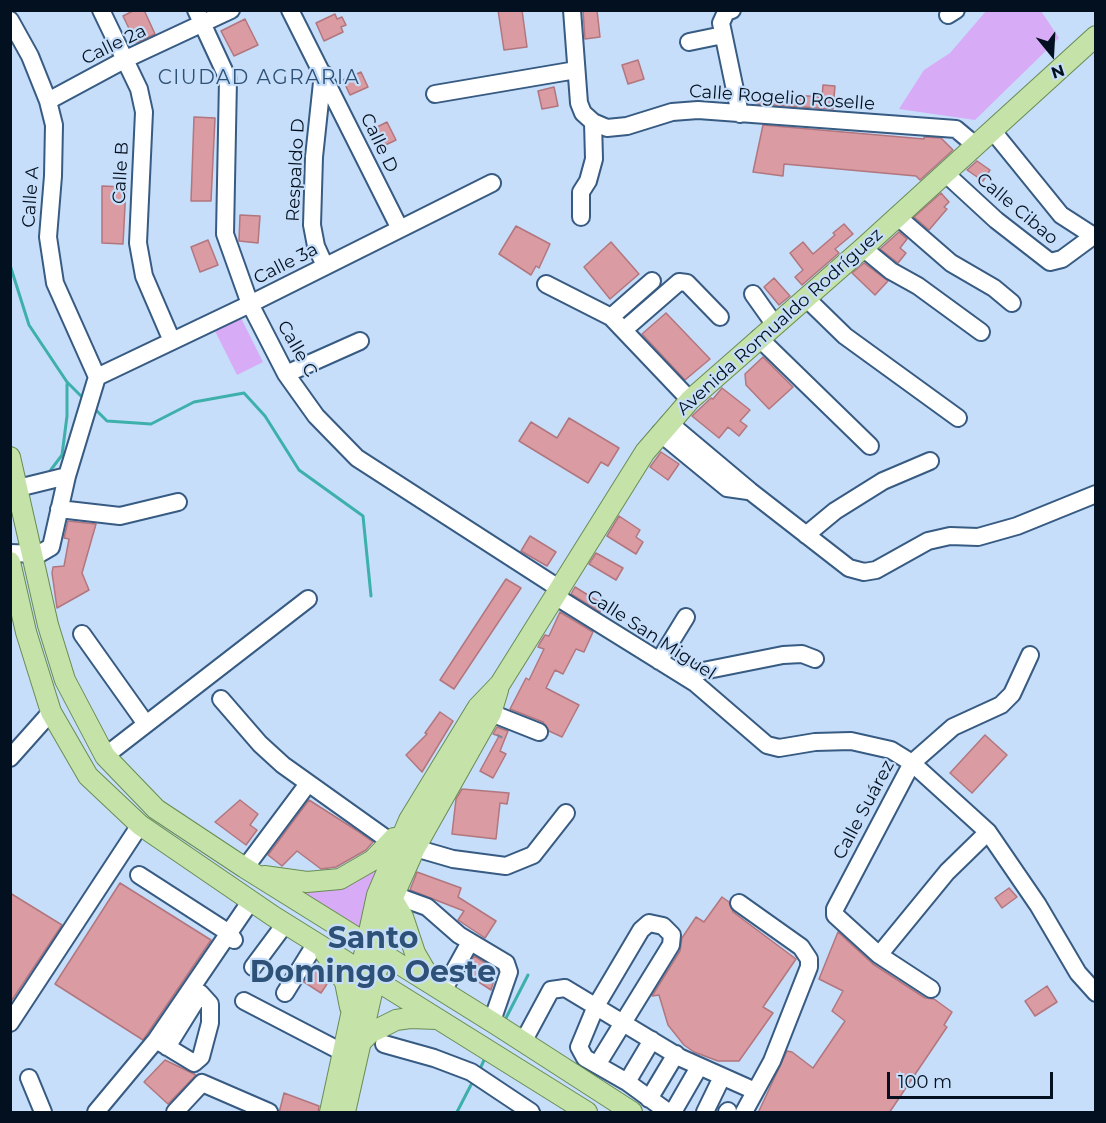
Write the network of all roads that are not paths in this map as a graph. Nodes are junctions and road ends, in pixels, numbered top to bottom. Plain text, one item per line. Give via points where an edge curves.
1 (100, 10) edge
2 (231, 10) edge
3 (290, 10) edge
4 (572, 10) edge
5 (732, 10) edge
6 (199, 18) edge
7 (10, 20) edge
8 (723, 35) junction
9 (1095, 36) edge
10 (689, 42) dead end
11 (126, 59) junction
12 (576, 70) junction
13 (323, 73) junction
14 (435, 94) dead end
15 (48, 101) junction
16 (740, 114) junction
17 (593, 122) junction
18 (992, 130) junction
19 (975, 145) junction
20 (945, 173) junction
21 (492, 183) dead end
22 (581, 217) dead end
23 (898, 217) junction
24 (400, 229) junction
25 (1094, 234) edge
26 (863, 248) junction
27 (325, 266) junction
28 (652, 281) dead end
29 (546, 284) dead end
30 (753, 294) dead end
31 (806, 298) junction
32 (1011, 303) dead end
33 (250, 304) junction
34 (611, 317) junction
35 (720, 317) dead end
36 (775, 325) junction
37 (625, 329) junction
38 (981, 332) dead end
39 (759, 338) junction
40 (172, 341) junction
41 (360, 341) dead end
42 (286, 374) junction
43 (95, 383) junction
44 (690, 400) junction
45 (958, 418) dead end
46 (665, 428) junction
47 (870, 446) dead end
48 (10, 457) edge
49 (930, 461) dead end
50 (67, 476) junction
51 (18, 488) junction
52 (1095, 494) edge
53 (178, 502) dead end
54 (59, 509) junction
55 (806, 535) junction
56 (10, 553) edge
57 (32, 554) junction
58 (10, 562) edge
59 (557, 593) junction
60 (308, 599) dead end
61 (686, 617) dead end
62 (82, 634) dead end
63 (1030, 655) dead end
64 (815, 659) dead end
65 (659, 661) junction
66 (683, 675) junction
67 (500, 684) junction
68 (221, 699) dead end
69 (51, 711) junction
70 (491, 713) junction
71 (146, 724) junction
72 (539, 732) dead end
73 (105, 756) junction
74 (10, 758) edge
75 (912, 763) junction
76 (307, 785) junction
77 (566, 813) dead end
78 (409, 820) junction
79 (140, 825) junction
80 (988, 832) junction
81 (391, 842) junction
82 (415, 848) junction
83 (250, 872) junction
84 (139, 875) dead end
85 (394, 897) junction
86 (250, 902) junction
87 (739, 903) dead end
88 (285, 924) junction
89 (229, 933) junction
90 (314, 942) junction
91 (470, 942) junction
92 (374, 948) junction
93 (879, 955) junction
94 (253, 967) dead end
95 (368, 975) junction
96 (932, 988) dead end
97 (439, 989) junction
98 (200, 993) junction
99 (285, 993) dead end
100 (1095, 993) edge
101 (244, 1000) dead end
102 (596, 1006) junction
103 (351, 1017) junction
104 (439, 1019) junction
105 (622, 1022) junction
106 (10, 1023) edge
107 (495, 1023) junction
108 (521, 1040) junction
109 (652, 1040) junction
110 (161, 1043) junction
111 (384, 1044) dead end
112 (352, 1048) junction
113 (676, 1054) junction
114 (699, 1067) junction
115 (604, 1069) junction
116 (722, 1077) junction
117 (29, 1078) dead end
118 (627, 1083) junction
119 (755, 1091) junction
120 (601, 1092) junction
121 (650, 1099) junction
122 (733, 1112) edge
123 (43, 1113) edge
124 (96, 1113) edge
125 (175, 1113) edge
126 (269, 1113) edge
127 (330, 1113) edge
128 (345, 1113) edge
129 (531, 1113) edge
130 (587, 1113) edge
131 (632, 1113) edge
132 (670, 1113) edge
133 (705, 1113) edge

1 - 11 street, Calle B
2 - 6 street, Calle 2a
3 - 13 street, Calle D
4 - 12 street
5 - 8 street via 723,16
6 - 11 street, Calle 2a
6 - 33 street, Calle C via 228,79 225,234
7 - 15 street, Calle A
8 - 10 street
8 - 16 street
9 - 18 main road, Avenida Romualdo Rodríguez
11 - 15 street, Calle 2a
11 - 40 street, Calle B via 144,112 138,243 144,276
12 - 14 street
12 - 17 street via 579,104
13 - 24 street, Calle D
13 - 27 street, Respaldo D via 312,225
15 - 43 street, Calle A via 54,125 49,260
16 - 17 street, Calle Rogelio Roselle via 685,110 627,126 607,128
16 - 19 street, Calle Rogelio Roselle via 956,129
17 - 22 street via 594,159 581,192
18 - 19 main road, Avenida Romualdo Rodríguez
18 - 25 street via 1062,215
19 - 20 main road, Avenida Romualdo Rodríguez
20 - 23 main road, Avenida Romualdo Rodríguez
20 - 25 street, Calle Cibao via 1050,262 1062,259
21 - 24 street, Calle 3a
23 - 26 main road, Avenida Romualdo Rodríguez
23 - 32 street via 951,263 994,288
24 - 27 street, Calle 3a
26 - 31 main road, Avenida Romualdo Rodríguez
26 - 38 street
27 - 33 street, Calle 3a
28 - 34 street
29 - 34 street
30 - 36 street
31 - 36 main road, Avenida Romualdo Rodríguez
31 - 45 street via 845,336
33 - 40 street, Calle 3a
33 - 42 street, Calle C
34 - 37 street
35 - 37 street via 687,283 679,282
36 - 39 main road, Avenida Romualdo Rodríguez
37 - 44 street
39 - 44 main road, Avenida Romualdo Rodríguez
39 - 47 street
40 - 43 street, Calle 3a
41 - 42 street
42 - 59 street, Calle C via 316,416 357,458
43 - 50 street
44 - 46 main road, Avenida Romualdo Rodríguez
46 - 55 street via 727,488 750,491
46 - 59 main road, Avenida Romualdo Rodríguez via 633,470
48 - 51 main road
49 - 55 street via 883,481
50 - 51 street
50 - 54 street
51 - 57 main road
52 - 55 street via 1017,526 978,537 951,536 928,541 876,570 864,572 849,568
53 - 54 street via 120,516
54 - 57 street via 51,547
56 - 57 street
57 - 73 main road via 65,680
58 - 69 main road via 26,632
59 - 65 street, Calle San Miguel
59 - 67 main road, Avenida Romualdo Rodríguez
60 - 71 street
61 - 65 street
62 - 71 street
63 - 75 street, Calle Suárez via 1012,694 1001,705 953,727
64 - 66 street via 802,654 783,655
65 - 66 street, Calle San Miguel
66 - 75 street, Calle San Miguel via 767,745 779,748 851,741 891,750
67 - 70 main road, Avenida Romualdo Rodríguez
67 - 78 main road, Avenida Romualdo Rodríguez via 478,707
68 - 76 street via 260,744
69 - 74 street
69 - 79 main road via 88,776
70 - 72 street
70 - 82 main road, Avenida Romualdo Rodríguez
71 - 73 street
73 - 83 main road via 156,809
75 - 80 street, Calle San Miguel
75 - 93 street, Calle Suárez via 835,909 835,915
76 - 81 street
76 - 83 street
77 - 82 street via 533,855 506,866 453,859
78 - 81 main road
78 - 92 main road, Avenida Romualdo Rodríguez via 377,895
79 - 86 main road
79 - 106 street
80 - 93 street via 947,872
80 - 100 street, Calle San Miguel via 1038,904 1078,973
81 - 83 main road via 364,867 340,879 307,882
82 - 85 main road, Avenida Romualdo Rodríguez
83 - 92 main road
84 - 89 street
85 - 91 street via 427,908
85 - 92 main road, Avenida Romualdo Rodríguez
85 - 97 main road via 415,953
86 - 88 main road
86 - 89 street
87 - 119 street via 801,947 809,959 772,1061
88 - 90 main road
88 - 94 street
89 - 98 street via 233,944
89 - 110 street
90 - 95 main road
90 - 99 street
90 - 103 main road via 345,982
91 - 97 street
91 - 107 street via 509,967
92 - 95 main road
92 - 97 main road
93 - 96 street, Calle Suárez
95 - 103 main road
95 - 104 main road
95 - 112 main road
97 - 107 main road
98 - 110 street
98 - 110 street via 210,1004 210,1023 197,1062 189,1062
101 - 112 street
102 - 105 street
102 - 105 street via 641,930 649,924 663,926 672,935 671,945
102 - 108 street via 565,988 551,990
102 - 115 street via 579,1047 581,1054
103 - 112 main road
104 - 112 main road via 396,1020
104 - 130 main road
105 - 109 street
105 - 115 street
107 - 108 main road
108 - 120 main road
109 - 113 street
109 - 118 street
110 - 124 street
111 - 129 street via 434,1058 478,1077
112 - 127 main road
112 - 128 main road
113 - 114 street
113 - 121 street
114 - 116 street
114 - 132 street
115 - 118 street
115 - 120 street
116 - 119 street
116 - 133 street
117 - 123 street
118 - 121 street
119 - 122 street
120 - 131 main road
121 - 132 street
125 - 126 street via 202,1083

